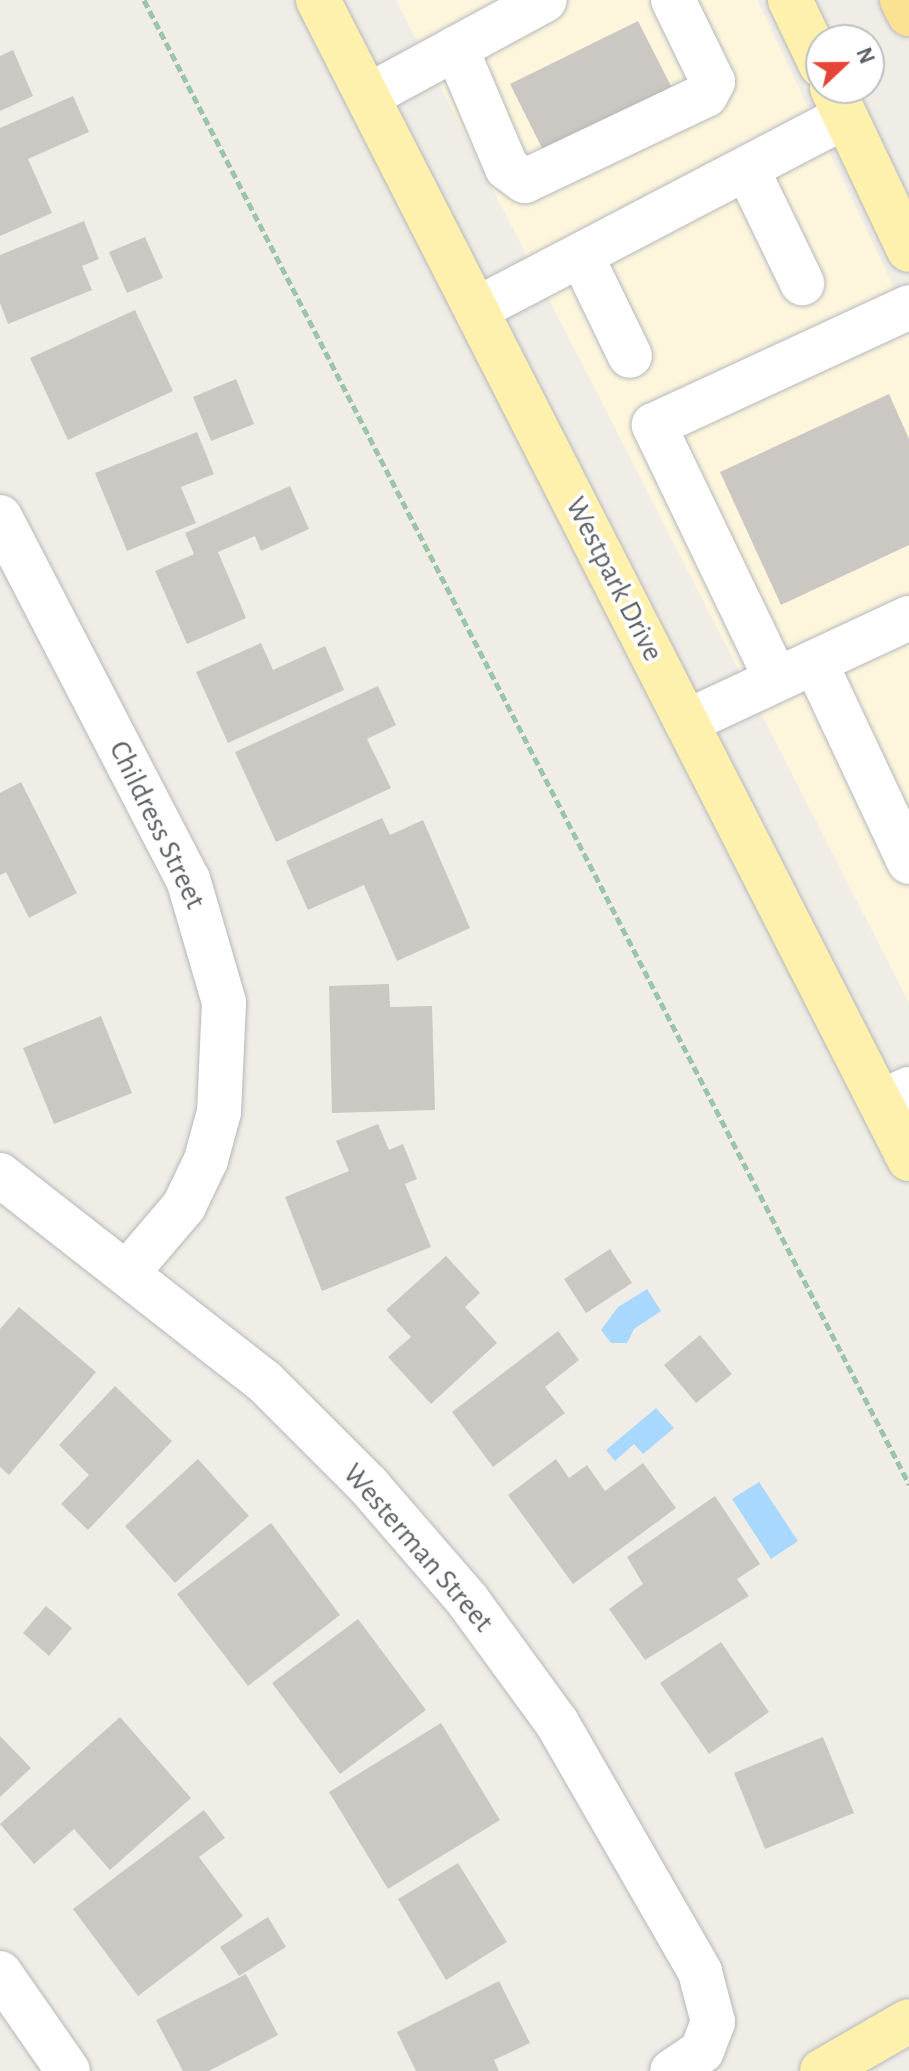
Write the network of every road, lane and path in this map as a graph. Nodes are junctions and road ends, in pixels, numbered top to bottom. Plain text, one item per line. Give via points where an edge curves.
1 (144, 0) edge
2 (318, 0) edge
3 (545, 0) edge
4 (673, 0) edge
5 (790, 0) edge
6 (902, 0) edge
7 (909, 14) edge
8 (805, 31) edge
9 (456, 48) junction
10 (368, 96) junction
11 (836, 104) edge
12 (840, 104) edge
13 (747, 169) junction
14 (909, 250) edge
15 (581, 255) junction
16 (802, 283) dead end
17 (909, 307) edge
18 (477, 309) junction
19 (630, 356) dead end
20 (0, 517) edge
21 (909, 618) edge
22 (796, 670) junction
23 (686, 722) junction
24 (909, 862) edge
25 (895, 1095) edge
26 (909, 1159) edge
27 (0, 1175) edge
28 (127, 1273) junction
29 (909, 1484) edge
30 (0, 1973) edge
31 (909, 2021) edge
32 (68, 2071) edge
33 (672, 2071) edge
34 (822, 2071) edge

1 - 29 path
2 - 10 main road, Westpark Drive
3 - 9 street
4 - 9 street via 713,82 706,95 525,181 507,168
5 - 8 main road
6 - 7 highway
9 - 10 street
10 - 18 main road, Westpark Drive
11 - 13 street
12 - 14 main road
13 - 15 street
13 - 16 street
15 - 18 street
15 - 19 street
17 - 22 street via 654,425
18 - 23 main road, Westpark Drive
20 - 28 street, Childress Street via 188,879 224,1002 219,1112 206,1160 184,1206
21 - 22 street
22 - 23 street
22 - 24 street
23 - 25 main road, Westpark Drive
25 - 26 main road, Westpark Drive
27 - 28 street, Westerman Street
28 - 33 street, Westerman Street via 265,1382 368,1485 468,1601 557,1723 700,1972 713,2022 702,2051
30 - 32 street
31 - 34 main road

